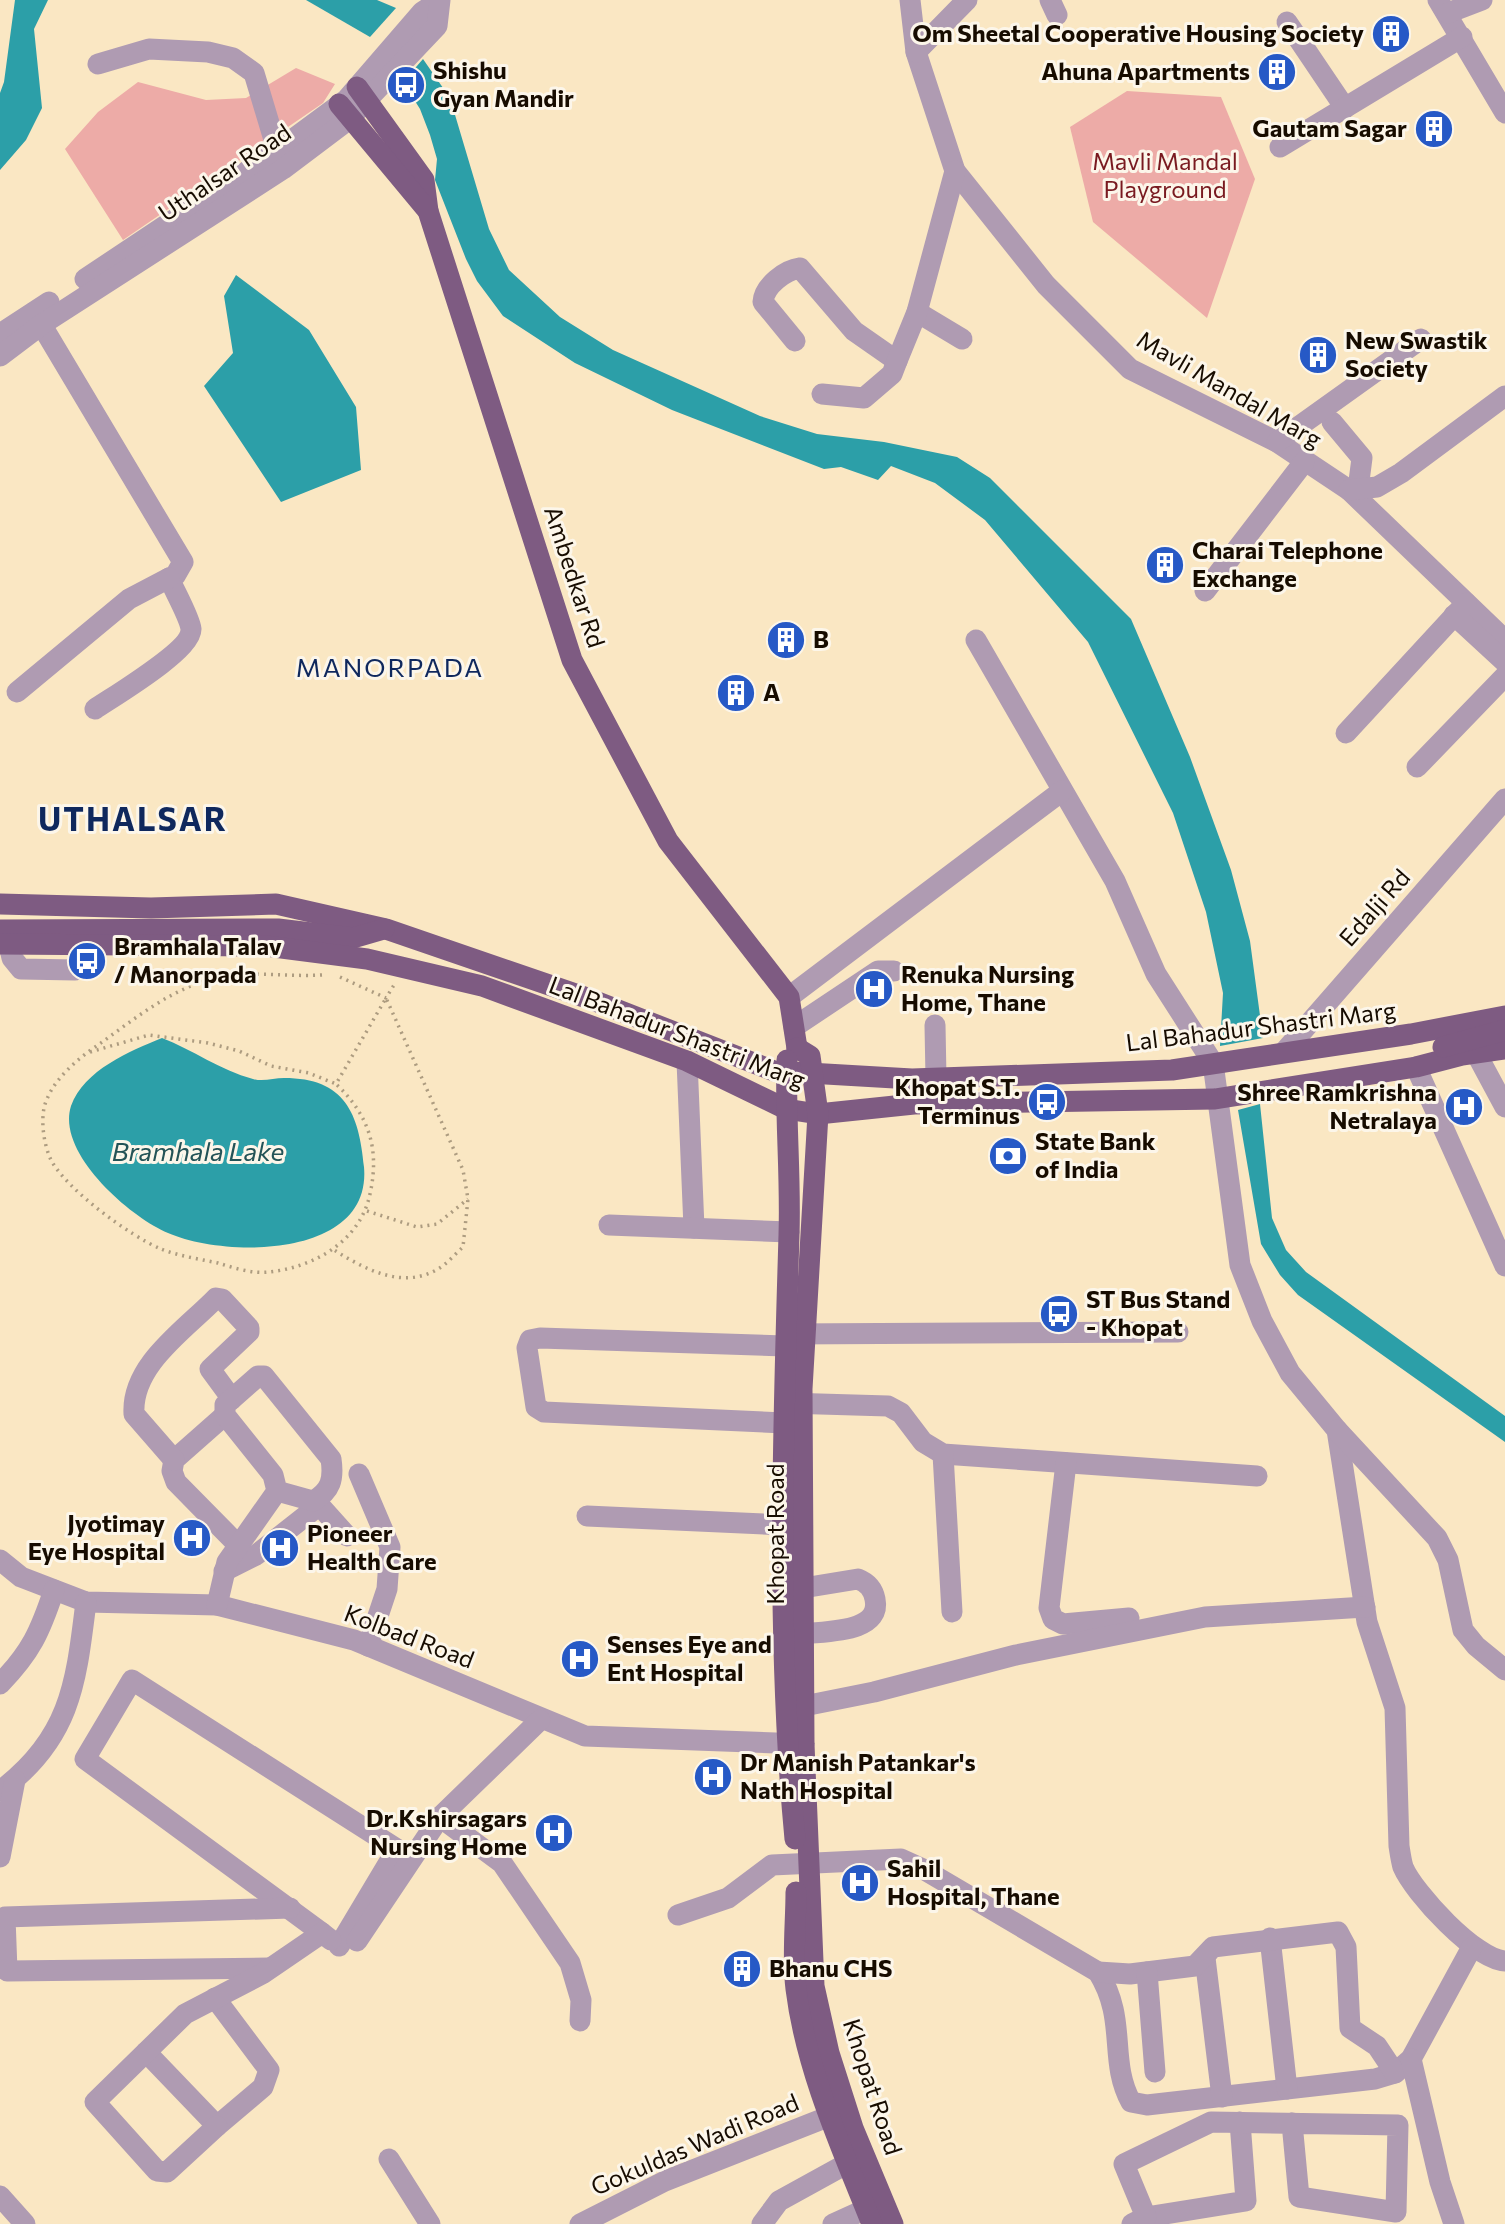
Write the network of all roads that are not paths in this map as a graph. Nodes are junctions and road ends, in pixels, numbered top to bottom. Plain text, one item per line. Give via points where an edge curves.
1 (439, 0) edge
2 (910, 0) edge
3 (967, 0) edge
4 (1482, 0) edge
5 (1443, 7) edge
6 (1287, 22) dead end
7 (1461, 37) junction
8 (916, 52) junction
9 (97, 64) dead end
10 (362, 93) junction
11 (1345, 108) junction
12 (344, 111) junction
13 (1505, 113) edge
14 (1280, 147) dead end
15 (280, 160) junction
16 (955, 171) junction
17 (428, 211) junction
18 (917, 312) junction
19 (37, 319) junction
20 (0, 334) edge
21 (962, 339) dead end
22 (1420, 339) dead end
23 (795, 341) dead end
24 (0, 356) edge
25 (897, 361) junction
26 (822, 394) dead end
27 (1505, 396) edge
28 (1332, 422) dead end
29 (1277, 442) junction
30 (1304, 462) junction
31 (1353, 489) junction
32 (169, 578) junction
33 (1205, 591) dead end
34 (1460, 609) junction
35 (976, 640) dead end
36 (1505, 640) edge
37 (1505, 662) edge
38 (1505, 676) edge
39 (17, 692) dead end
40 (95, 709) dead end
41 (1346, 733) dead end
42 (1417, 767) dead end
43 (1062, 791) junction
44 (1505, 799) edge
45 (0, 904) edge
46 (386, 929) junction
47 (353, 938) junction
48 (3, 940) edge
49 (394, 966) junction
50 (894, 971) dead end
51 (789, 998) junction
52 (1505, 1016) edge
53 (935, 1026) dead end
54 (1505, 1030) edge
55 (1411, 1034) junction
56 (795, 1037) junction
57 (1446, 1045) junction
58 (1505, 1049) edge
59 (1285, 1051) junction
60 (1476, 1053) junction
61 (687, 1061) junction
62 (1213, 1063) junction
63 (1416, 1068) junction
64 (786, 1071) junction
65 (813, 1073) junction
66 (936, 1078) junction
67 (1215, 1099) junction
68 (1505, 1107) edge
69 (786, 1109) junction
70 (818, 1114) junction
71 (609, 1225) dead end
72 (694, 1228) junction
73 (789, 1232) junction
74 (1505, 1266) edge
75 (1178, 1332) dead end
76 (791, 1338) junction
77 (229, 1407) junction
78 (790, 1410) junction
79 (1337, 1430) junction
80 (943, 1454) junction
81 (174, 1460) junction
82 (1066, 1463) junction
83 (359, 1474) dead end
84 (1257, 1476) dead end
85 (277, 1491) junction
86 (587, 1516) dead end
87 (784, 1525) junction
88 (346, 1536) dead end
89 (238, 1545) junction
90 (0, 1560) edge
91 (224, 1571) junction
92 (803, 1588) junction
93 (54, 1590) junction
94 (86, 1602) junction
95 (217, 1605) junction
96 (1365, 1607) junction
97 (953, 1612) dead end
98 (1129, 1618) dead end
99 (803, 1634) junction
100 (368, 1646) junction
101 (1505, 1670) edge
102 (0, 1685) edge
103 (804, 1706) junction
104 (540, 1720) junction
105 (795, 1744) junction
106 (7, 1785) edge
107 (440, 1817) junction
108 (0, 1857) edge
109 (802, 1863) junction
110 (290, 1908) junction
111 (678, 1915) dead end
112 (1270, 1938) junction
113 (331, 1940) junction
114 (1472, 1947) junction
115 (1205, 1958) junction
116 (1503, 1963) edge
117 (270, 1968) junction
118 (1098, 1972) junction
119 (1147, 1972) junction
120 (215, 1998) junction
121 (580, 2021) dead end
122 (146, 2052) junction
123 (1403, 2066) junction
124 (1155, 2072) dead end
125 (1287, 2089) junction
126 (1222, 2097) junction
127 (830, 2116) junction
128 (1240, 2122) junction
129 (1292, 2123) junction
130 (217, 2126) junction
131 (389, 2159) dead end
132 (848, 2163) junction
133 (0, 2196) edge
134 (869, 2217) edge
135 (1139, 2220) edge
136 (25, 2224) edge
137 (430, 2224) edge
138 (580, 2224) edge
139 (762, 2224) edge
140 (833, 2224) edge
141 (894, 2224) edge
142 (1454, 2224) edge

1 - 10 street, Uthalsar Road via 422,12
2 - 8 street, Mavli Mandal Marg
3 - 8 street
4 - 5 street
5 - 7 street
6 - 11 street
7 - 11 street
7 - 13 street
8 - 16 street, Mavli Mandal Marg
9 - 15 street via 149,49 233,58 254,73
10 - 12 street, Uthalsar Road
10 - 17 main road via 424,180
11 - 14 street
12 - 15 street, Uthalsar Road
12 - 17 main road, Ambedkar Rd
15 - 19 street, Uthalsar Road
16 - 18 street
16 - 29 street, Mavli Mandal Marg via 1046,285 1130,369
17 - 51 main road, Ambedkar Rd via 572,660 668,841
18 - 21 street
18 - 25 street
19 - 20 street
19 - 24 street, Uthalsar Road
19 - 32 street via 183,562 176,576
22 - 29 street
23 - 25 street via 763,302 776,279 800,268 854,331
25 - 26 street via 892,374 864,398
27 - 31 street via 1401,473 1377,487
28 - 31 street via 1362,458
29 - 30 street, Mavli Mandal Marg
30 - 31 street, Mavli Mandal Marg
30 - 33 street
31 - 34 street, Mavli Mandal Marg
32 - 39 street via 129,599
32 - 40 street via 191,628 188,639 173,655
34 - 36 street, Mavli Mandal Marg
34 - 37 street
34 - 41 street
35 - 43 street
38 - 42 street
43 - 51 street
43 - 62 street via 1115,881 1156,974
44 - 59 street, Edalji Rd
45 - 46 main road, Lal Bahadur Shastri Marg via 276,905
46 - 47 main road
46 - 64 main road, Lal Bahadur Shastri Marg
47 - 48 main road via 278,929
47 - 49 main road
48 - 49 main road, Lal Bahadur Shastri Marg via 90,946 266,946
49 - 61 main road, Lal Bahadur Shastri Marg via 482,986
50 - 56 street via 878,971
51 - 56 main road, Ambedkar Rd
52 - 55 main road, Lal Bahadur Shastri Marg
53 - 66 street
54 - 57 main road
55 - 57 main road
55 - 59 main road, Lal Bahadur Shastri Marg
56 - 64 main road
56 - 65 main road, Khopat Road via 810,1056
57 - 63 main road
58 - 60 main road, Lal Bahadur Shastri Marg
59 - 62 main road, Lal Bahadur Shastri Marg
60 - 63 main road, Lal Bahadur Shastri Marg
60 - 68 street
61 - 69 main road, Lal Bahadur Shastri Marg
61 - 72 street
62 - 66 main road, Lal Bahadur Shastri Marg via 1172,1070
62 - 67 street
63 - 67 main road, Lal Bahadur Shastri Marg
63 - 74 street
64 - 65 main road, Lal Bahadur Shastri Marg
64 - 69 main road, Khopat Road
65 - 66 main road, Lal Bahadur Shastri Marg
65 - 70 main road, Khopat Road
67 - 70 main road, Lal Bahadur Shastri Marg via 914,1104
67 - 79 street via 1240,1265 1262,1321 1290,1373
69 - 70 main road, Lal Bahadur Shastri Marg
69 - 73 main road, Khopat Road
70 - 76 main road, Khopat Road
71 - 72 street
72 - 73 street
73 - 76 main road, Khopat Road
75 - 76 street
76 - 78 main road, Khopat Road
76 - 78 street via 540,1338 530,1340 527,1348 536,1407 544,1412
77 - 81 street
77 - 81 street via 210,1370 249,1328 216,1298 144,1370 136,1398 134,1414
77 - 85 street via 273,1475
77 - 85 street via 258,1376 264,1376 331,1459 331,1486 313,1502
78 - 80 street via 888,1406 901,1413 923,1442
78 - 87 main road, Khopat Road
78 - 92 main road, Khopat Road
79 - 96 street
79 - 101 street via 1437,1538 1448,1560 1463,1630
80 - 82 street
80 - 97 street
81 - 89 street via 176,1482
82 - 84 street
82 - 98 street via 1049,1608 1053,1619 1063,1625
83 - 100 street via 390,1547 387,1589
85 - 89 street
86 - 87 street
87 - 105 main road, Khopat Road
88 - 91 street via 317,1507 256,1555
89 - 91 street
90 - 93 street, Kolbad Road via 21,1577
91 - 95 street
92 - 99 main road, Khopat Road
92 - 99 street via 858,1579 872,1590 876,1609 861,1625
93 - 94 street, Kolbad Road
93 - 102 street via 38,1637
94 - 95 street, Kolbad Road
94 - 106 street via 69,1704 49,1741
95 - 100 street, Kolbad Road
96 - 103 street via 1205,1617 1016,1655
96 - 114 street via 1395,1708 1399,1846 1404,1867
99 - 103 main road, Khopat Road
100 - 104 street, Kolbad Road
103 - 105 main road, Khopat Road
104 - 105 street, Kolbad Road via 585,1736 611,1739
104 - 107 street
105 - 109 main road, Khopat Road
106 - 108 street
107 - 113 street via 353,1948
107 - 121 street via 502,1863 570,1963 581,2000
109 - 111 street via 772,1865 728,1898
109 - 118 street via 901,1859
109 - 127 main road, Khopat Road via 796,1988
109 - 141 main road, Khopat Road via 814,1986 829,2053 853,2128
110 - 113 street
110 - 113 street via 85,1759 132,1680 397,1849
110 - 117 street via 5,1917 7,1971
112 - 115 street via 1213,1947
112 - 123 street via 1338,1932 1346,1947 1350,2028
112 - 125 street
113 - 117 street
114 - 116 street
114 - 123 street
115 - 119 street via 1195,1966
115 - 126 street
117 - 120 street
118 - 119 street
118 - 126 street via 1117,2016 1120,2071 1131,2102 1147,2105
119 - 124 street
120 - 122 street via 185,2014
120 - 130 street via 269,2070 263,2087
122 - 130 street
122 - 130 street via 95,2102 157,2171 167,2172
123 - 125 street via 1375,2079
123 - 142 street
125 - 126 street
127 - 132 main road, Khopat Road
127 - 138 street, Gokuldas Wadi Road via 665,2181
128 - 129 street
128 - 135 street via 1211,2122 1124,2164
128 - 135 street via 1246,2201
129 - 129 street via 1398,2125 1396,2212 1299,2197
131 - 137 street
132 - 134 main road, Khopat Road
132 - 139 street via 779,2201
133 - 136 street
134 - 140 street

